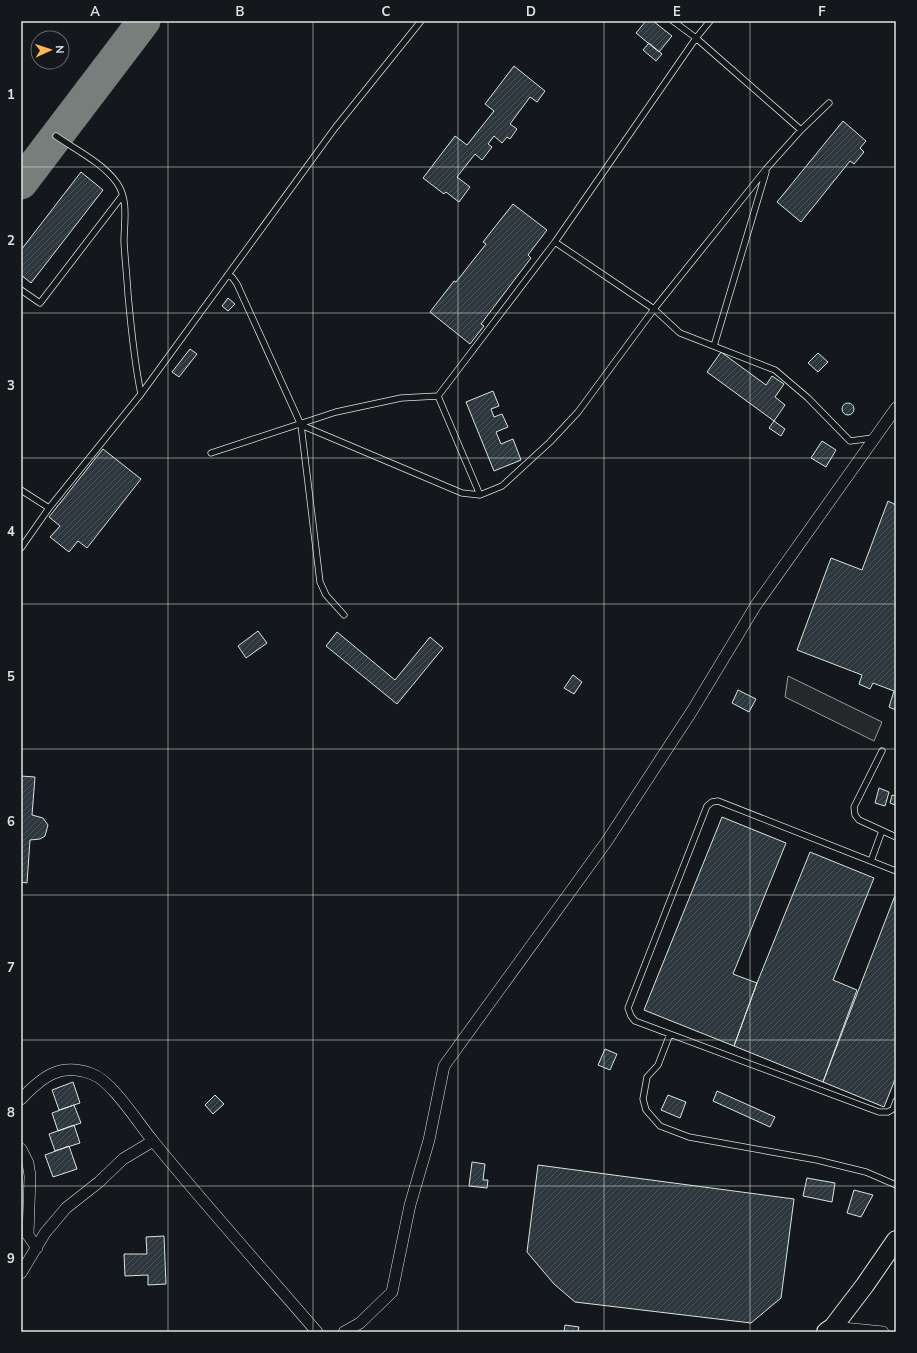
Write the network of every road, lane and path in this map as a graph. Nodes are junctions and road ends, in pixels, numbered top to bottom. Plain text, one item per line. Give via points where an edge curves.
1 (421, 21) edge
2 (673, 21) edge
3 (710, 21) edge
4 (696, 38) junction
5 (829, 103) dead end
6 (801, 130) junction
7 (56, 136) dead end
8 (767, 168) junction
9 (122, 196) junction
10 (555, 242) junction
11 (227, 276) junction
12 (21, 290) edge
13 (654, 309) junction
14 (714, 346) junction
15 (141, 394) junction
16 (438, 396) junction
17 (896, 408) edge
18 (301, 425) junction
19 (873, 438) junction
20 (212, 453) dead end
21 (21, 490) edge
22 (480, 495) junction
23 (49, 508) junction
24 (21, 548) edge
25 (344, 615) dead end
26 (882, 751) dead end
27 (882, 831) junction
28 (896, 837) edge
29 (871, 861) junction
30 (896, 871) edge
31 (670, 1034) junction
32 (21, 1099) edge
33 (896, 1101) edge
34 (153, 1141) junction
35 (21, 1149) edge
36 (896, 1185) edge
37 (896, 1240) edge
38 (37, 1248) junction
39 (21, 1273) edge
40 (830, 1329) edge
41 (317, 1332) edge
42 (344, 1332) edge
43 (883, 1332) edge

1 - 11 lane via 335,128
2 - 4 lane
3 - 4 lane
4 - 6 lane
4 - 10 lane
5 - 6 lane
6 - 8 lane
7 - 9 lane via 102,168 117,183
8 - 13 lane
8 - 14 lane
9 - 12 lane via 40,303
9 - 15 lane via 131,320
10 - 13 lane
10 - 16 lane
11 - 15 lane
11 - 18 lane via 232,277 237,284
13 - 14 lane via 680,333
13 - 22 lane via 578,412 550,442 502,486
14 - 19 lane via 775,370 808,398 850,441
15 - 23 lane
16 - 18 lane via 401,398 336,412
16 - 22 lane
17 - 19 street
18 - 20 lane
18 - 22 lane via 462,493
18 - 25 lane via 320,582 326,595
19 - 42 street via 756,604 692,711 607,841 444,1066 392,1292 360,1323
21 - 23 lane
23 - 24 lane
26 - 27 lane via 854,807 859,820
27 - 28 lane
27 - 29 lane
29 - 30 lane
29 - 31 lane via 718,801 707,806 628,1008 630,1016 635,1021
31 - 33 lane via 879,1112 893,1109
31 - 36 lane via 658,1065 647,1077 643,1099 646,1110 660,1126 689,1137 866,1172
32 - 34 street via 45,1076 59,1071 94,1074 109,1086
34 - 38 street via 124,1159 66,1208 45,1233
34 - 41 street
35 - 38 street via 28,1163 30,1176 28,1235
37 - 40 main road
38 - 39 street
40 - 43 street

